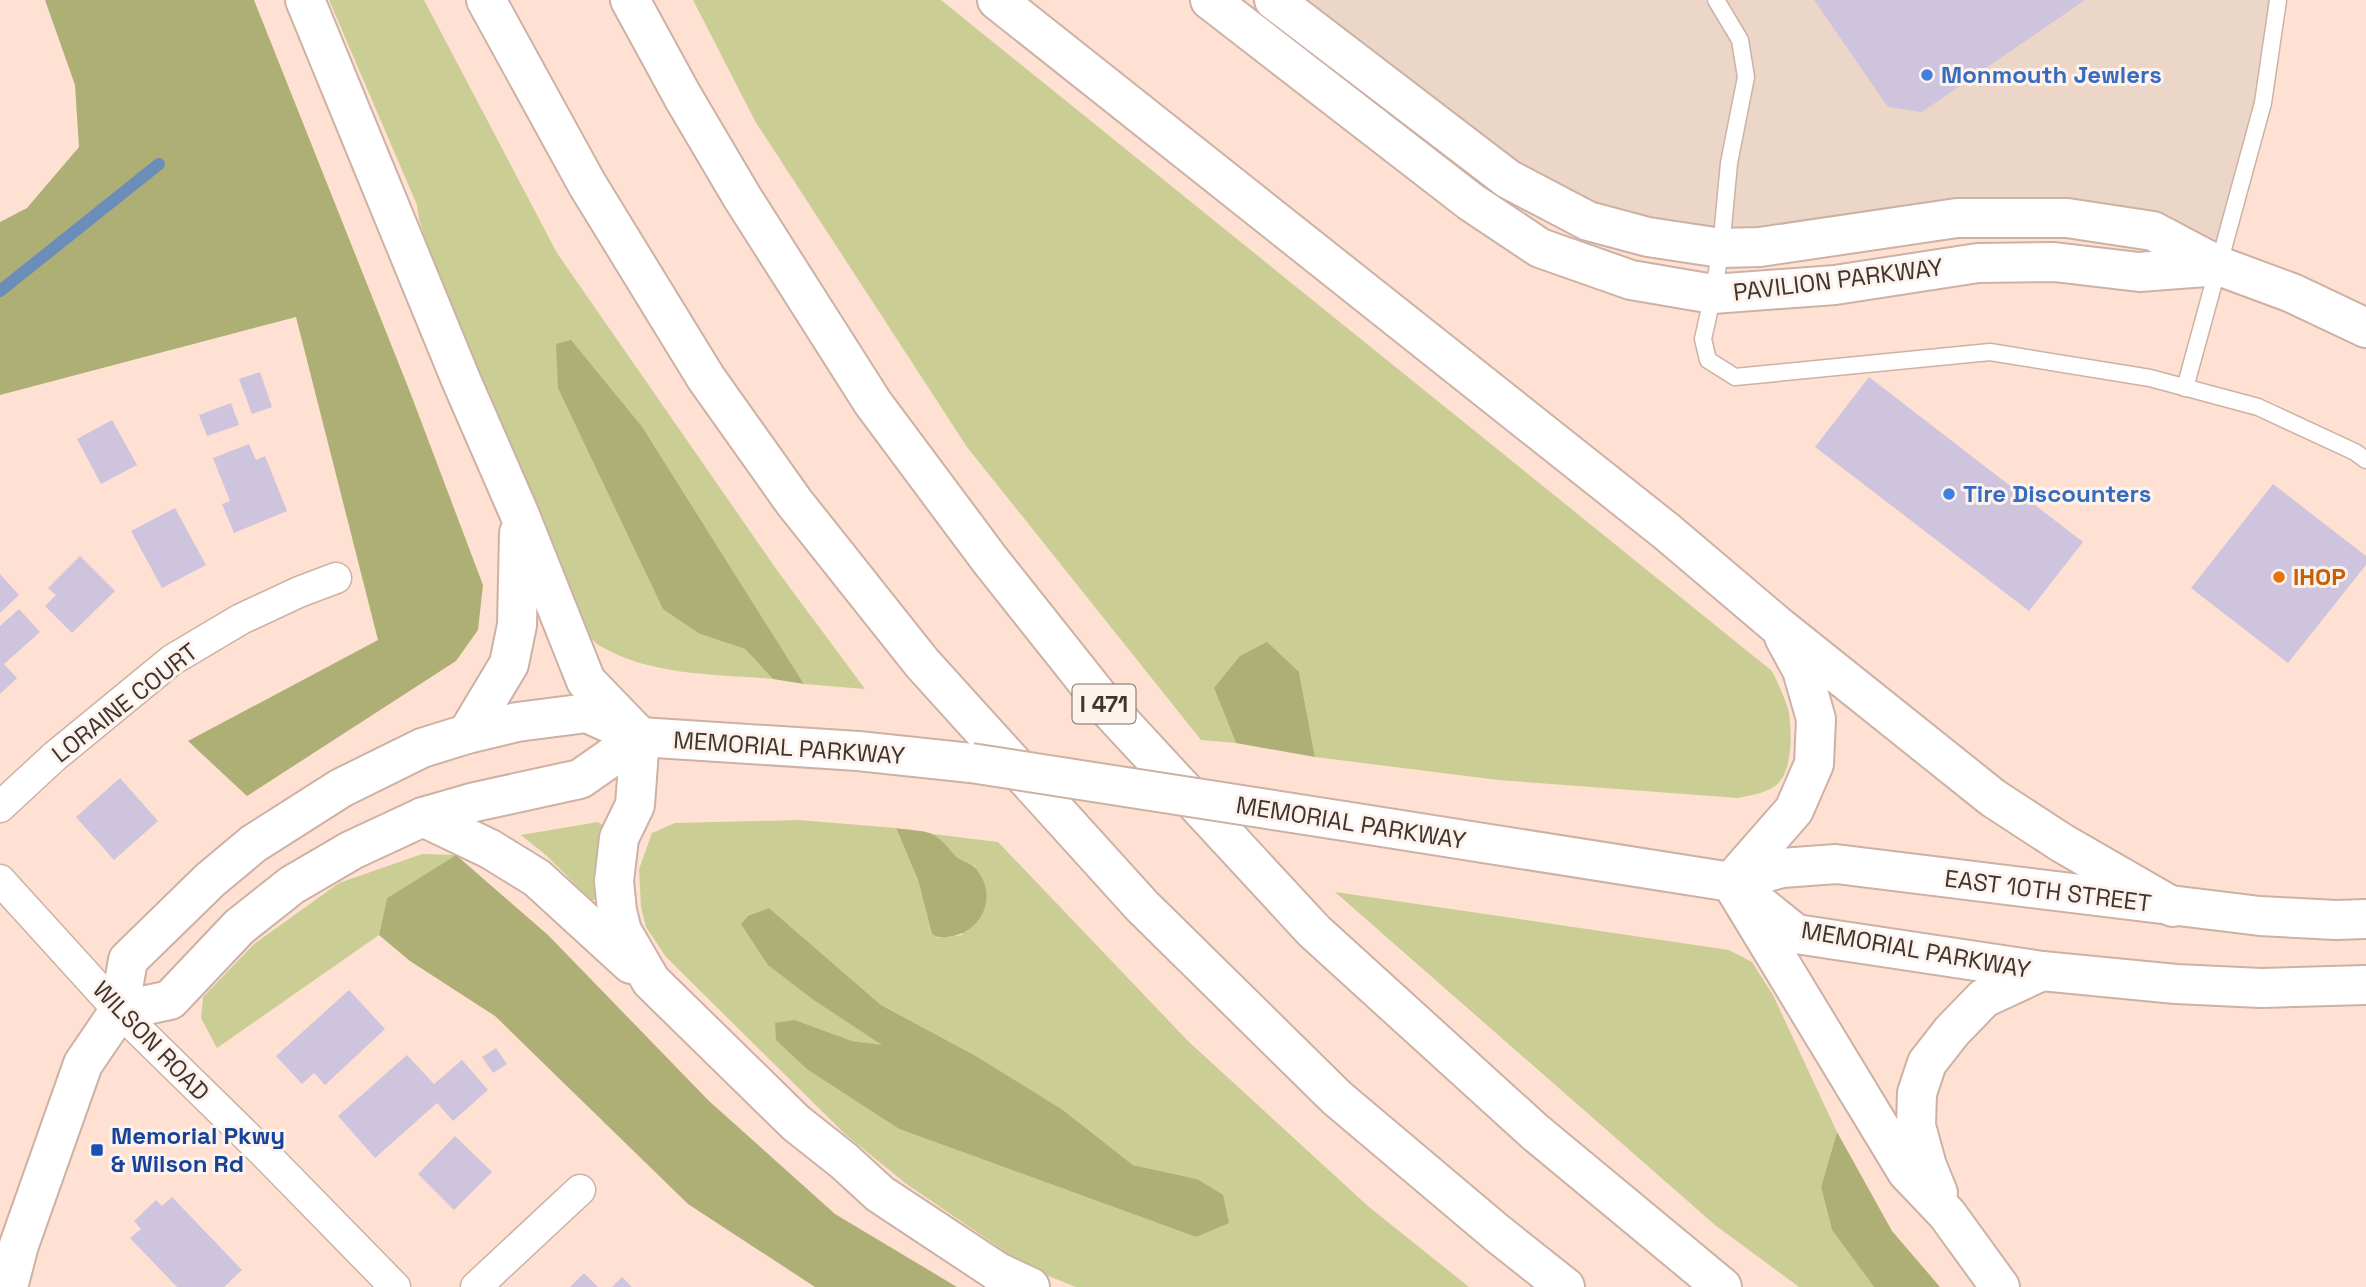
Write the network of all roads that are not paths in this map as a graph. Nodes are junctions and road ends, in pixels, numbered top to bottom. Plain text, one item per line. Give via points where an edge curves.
1 (305, 0) edge
2 (486, 0) edge
3 (630, 0) edge
4 (997, 0) edge
5 (1209, 0) edge
6 (1274, 0) edge
7 (1716, 0) edge
8 (2278, 0) edge
9 (1721, 248) junction
10 (2219, 266) junction
11 (1713, 294) junction
12 (2366, 328) edge
13 (2185, 388) junction
14 (2366, 460) edge
15 (519, 513) junction
16 (336, 578) dead end
17 (1778, 626) junction
18 (467, 734) junction
19 (640, 737) junction
20 (0, 807) edge
21 (423, 817) junction
22 (0, 880) edge
23 (1731, 882) junction
24 (2173, 906) junction
25 (2366, 919) edge
26 (2042, 971) junction
27 (651, 981) junction
28 (2366, 985) edge
29 (119, 1011) junction
30 (580, 1190) dead end
31 (1947, 1214) junction
32 (8, 1287) edge
33 (396, 1287) edge
34 (476, 1287) edge
35 (1030, 1287) edge
36 (1565, 1287) edge
37 (1722, 1287) edge
38 (2000, 1287) edge

1 - 15 main road
2 - 36 main road via 587,184 706,378 794,502 922,663 1142,906 1337,1098
3 - 37 main road, I 471 via 743,197 873,402 1106,706 1314,930 1535,1132
4 - 17 main road via 1666,531
5 - 11 main road, PAVILION PARKWAY via 1471,202 1540,248 1631,281
6 - 9 main road, PAVILION PARKWAY via 1508,180 1588,221 1648,237
7 - 9 lane via 1740,40 1746,77 1729,163
8 - 10 lane via 2263,103
9 - 10 main road, PAVILION PARKWAY via 1760,247 1956,218 2067,218 2153,231
9 - 11 lane
10 - 11 main road, PAVILION PARKWAY via 2138,272 2054,262 1978,262 1835,285
10 - 12 main road, PAVILION PARKWAY
10 - 13 lane
11 - 13 lane via 1703,339 1708,360 1735,376 1990,352
13 - 14 lane via 2258,407
15 - 18 main road via 517,625 509,664
15 - 19 main road via 586,681
16 - 20 street, LORAINE COURT via 241,619 172,660
17 - 23 main road via 1802,670 1816,719 1815,764 1794,810
17 - 24 main road via 1993,797 2062,843
18 - 19 main road, MEMORIAL PARKWAY via 587,713
18 - 29 main road, MEMORIAL PARKWAY via 379,768 253,844 128,960
19 - 21 main road, MEMORIAL PARKWAY via 580,779
19 - 23 main road, MEMORIAL PARKWAY, bridge via 971,763
19 - 27 main road via 635,805 619,838 614,881 622,931
21 - 27 main road via 537,878
21 - 29 main road, MEMORIAL PARKWAY via 292,885 239,927 170,1000
22 - 29 street, WILSON ROAD
23 - 24 main road, EAST 10TH STREET via 1782,868 1836,864
23 - 26 main road, MEMORIAL PARKWAY via 1796,934
23 - 31 main road via 1907,1172
24 - 25 main road, EAST 10TH STREET via 2260,916
26 - 28 main road via 2237,987
26 - 31 main road via 1984,998 1927,1063 1917,1093 1916,1126
27 - 35 main road via 796,1123 880,1194 998,1272
29 - 32 main road, MEMORIAL PARKWAY via 83,1063
29 - 33 street, WILSON ROAD
30 - 34 street
31 - 38 main road

